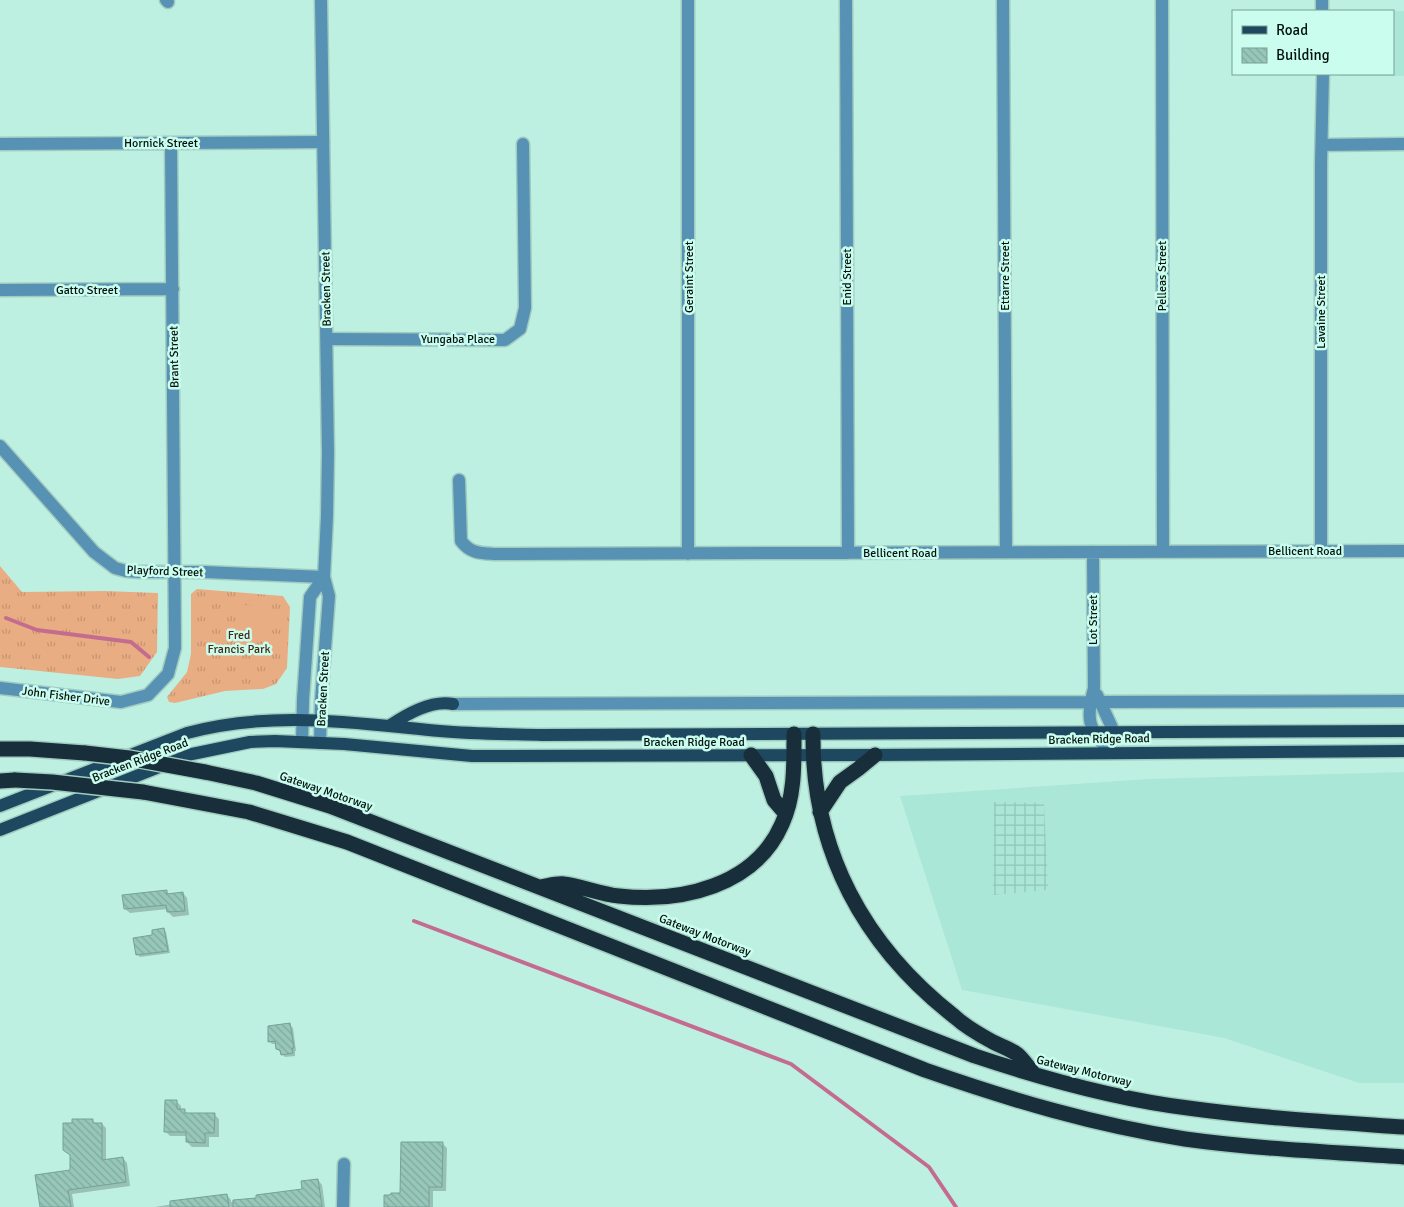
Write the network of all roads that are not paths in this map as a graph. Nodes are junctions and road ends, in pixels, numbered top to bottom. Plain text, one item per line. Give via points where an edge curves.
1 (322, 0) edge
2 (688, 0) edge
3 (846, 0) edge
4 (1003, 0) edge
5 (1162, 0) edge
6 (1323, 75) edge
7 (323, 142) junction
8 (171, 143) junction
9 (0, 144) edge
10 (523, 144) dead end
11 (1404, 144) edge
12 (1322, 145) junction
13 (0, 290) edge
14 (173, 290) junction
15 (327, 339) junction
16 (0, 446) edge
17 (459, 480) dead end
18 (1321, 551) junction
19 (1404, 551) edge
20 (1006, 552) junction
21 (1093, 552) junction
22 (1163, 552) junction
23 (848, 553) junction
24 (688, 554) junction
25 (176, 572) junction
26 (324, 577) junction
27 (0, 688) edge
28 (1096, 702) junction
29 (1404, 702) edge
30 (453, 704) joint
31 (302, 720) junction
32 (321, 721) junction
33 (389, 726) junction
34 (1404, 731) edge
35 (1114, 732) junction
36 (1093, 733) junction
37 (794, 734) junction
38 (813, 734) junction
39 (302, 742) junction
40 (320, 743) junction
41 (0, 749) edge
42 (1404, 751) edge
43 (1110, 753) junction
44 (751, 755) junction
45 (794, 755) junction
46 (813, 755) junction
47 (875, 755) junction
48 (8, 780) edge
49 (0, 806) edge
50 (820, 812) junction
51 (786, 814) junction
52 (0, 830) edge
53 (540, 888) junction
54 (1034, 1074) junction
55 (1404, 1127) edge
56 (1404, 1158) edge
57 (344, 1164) dead end
58 (343, 1207) edge

1 - 7 street, Bracken Street
2 - 24 street, Geraint Street
3 - 23 street, Enid Street
4 - 20 street, Ettarre Street
5 - 22 street, Pelleas Street
6 - 12 street, Lavaine Street
7 - 8 street, Hornick Street
7 - 15 street, Bracken Street
8 - 9 street, Hornick Street
8 - 14 street, Brant Street
10 - 15 street, Yungaba Place via 525,308 520,329 505,340
11 - 12 street
12 - 18 street, Lavaine Street
13 - 14 street, Gatto Street
14 - 25 street, Brant Street
15 - 26 street, Bracken Street via 328,516
16 - 25 street, Playford Street via 104,561 126,571
17 - 24 street, Bellicent Road via 461,540 466,548 476,552
18 - 19 street, Bellicent Road
18 - 22 street, Bellicent Road
20 - 21 street, Bellicent Road
20 - 23 street, Bellicent Road
21 - 22 street, Bellicent Road
21 - 28 street, Lot Street
23 - 24 street, Bellicent Road
25 - 26 street, Playford Street
25 - 27 street, John Fisher Drive via 176,648 168,674 148,695 121,702
26 - 31 street, Bracken Street via 310,597
26 - 32 street, Bracken Street via 329,596
28 - 29 street
28 - 30 street
28 - 35 street
28 - 36 street, Lot Street via 1090,720
30 - 33 main road via 435,704 404,716
31 - 32 main road, Bracken Ridge Road
31 - 39 street, Bracken Street
31 - 49 main road, Bracken Ridge Road via 236,722 187,733
32 - 33 main road, Bracken Ridge Road
32 - 40 street, Bracken Street
33 - 37 main road, Bracken Ridge Road via 488,734
34 - 35 main road, Bracken Ridge Road
35 - 36 main road, Bracken Ridge Road
36 - 38 main road, Bracken Ridge Road
36 - 43 street
37 - 38 main road, Bracken Ridge Road
37 - 45 highway
38 - 46 highway
39 - 40 main road, Bracken Ridge Road
39 - 52 main road, Bracken Ridge Road via 250,742 192,754
40 - 44 main road, Bracken Ridge Road via 472,756
41 - 53 highway, Gateway Motorway, bridge via 138,759 256,783 330,806
42 - 43 main road, Bracken Ridge Road
43 - 47 main road, Bracken Ridge Road
44 - 45 main road, Bracken Ridge Road
44 - 51 highway via 766,776 774,800
45 - 46 main road, Bracken Ridge Road
45 - 51 highway
46 - 47 main road, Bracken Ridge Road
46 - 50 highway
47 - 50 highway via 840,782
48 - 56 highway, bridge via 143,792 249,812 340,840 925,1070 1076,1117 1184,1139
50 - 54 highway via 845,884 880,943 928,995 957,1019 1018,1054
51 - 53 highway via 766,851 750,866 707,890 648,898 596,893 562,884
53 - 54 highway, Gateway Motorway via 974,1056
54 - 55 highway, Gateway Motorway via 1187,1108
57 - 58 street

